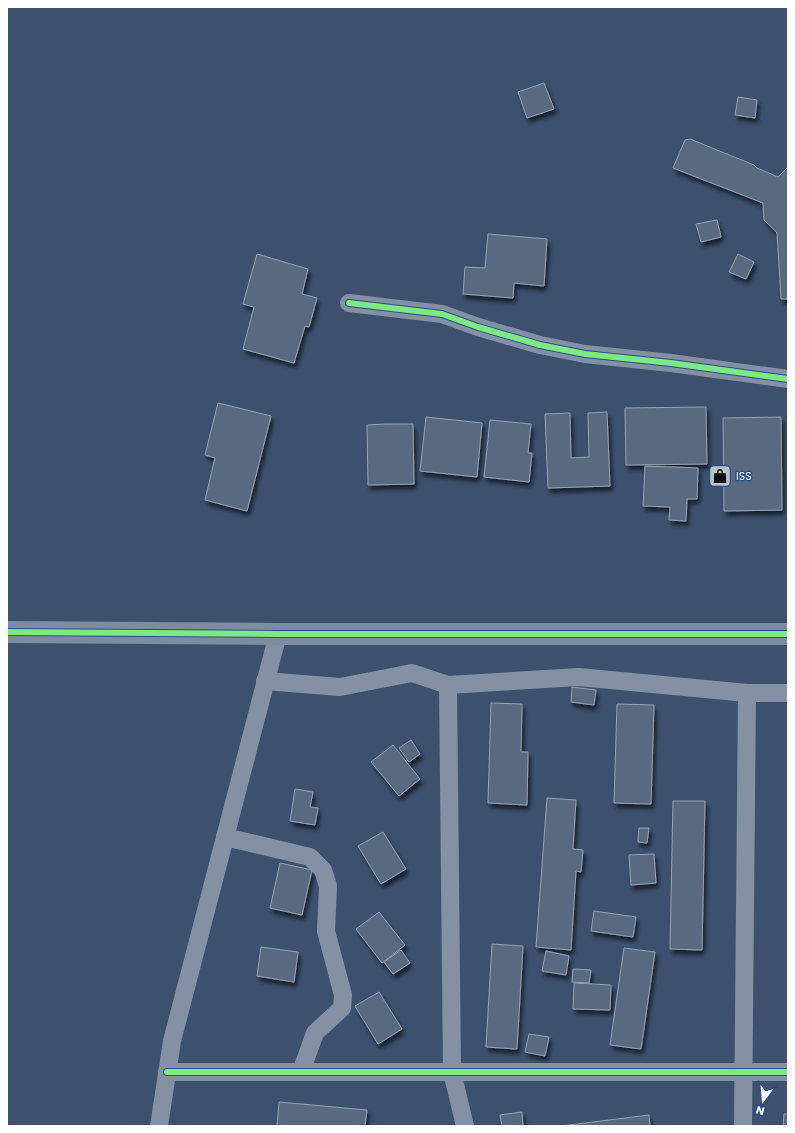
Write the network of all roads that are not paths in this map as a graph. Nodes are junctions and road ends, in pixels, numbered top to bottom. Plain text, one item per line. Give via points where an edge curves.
1 (350, 303) dead end
2 (788, 379) edge
3 (7, 632) edge
4 (278, 634) junction
5 (788, 634) edge
6 (265, 681) junction
7 (448, 685) junction
8 (747, 693) junction
9 (788, 693) edge
10 (225, 837) junction
11 (167, 1072) junction
12 (301, 1072) junction
13 (452, 1072) junction
14 (743, 1072) junction
15 (788, 1072) edge
16 (158, 1126) edge
17 (465, 1126) edge
18 (743, 1126) edge

1 - 2 street via 442,314 540,345 585,354
3 - 4 street
4 - 5 street
4 - 6 street
6 - 7 street via 340,687 412,673
6 - 10 street
7 - 8 street via 579,677
7 - 13 street
8 - 9 street
8 - 14 street
10 - 11 street via 172,1041
10 - 12 street via 310,857 324,870 328,886 326,931 343,995 342,1008 315,1033
11 - 12 street
11 - 16 street
12 - 13 street
13 - 14 street
13 - 17 street
14 - 15 street
14 - 18 street

